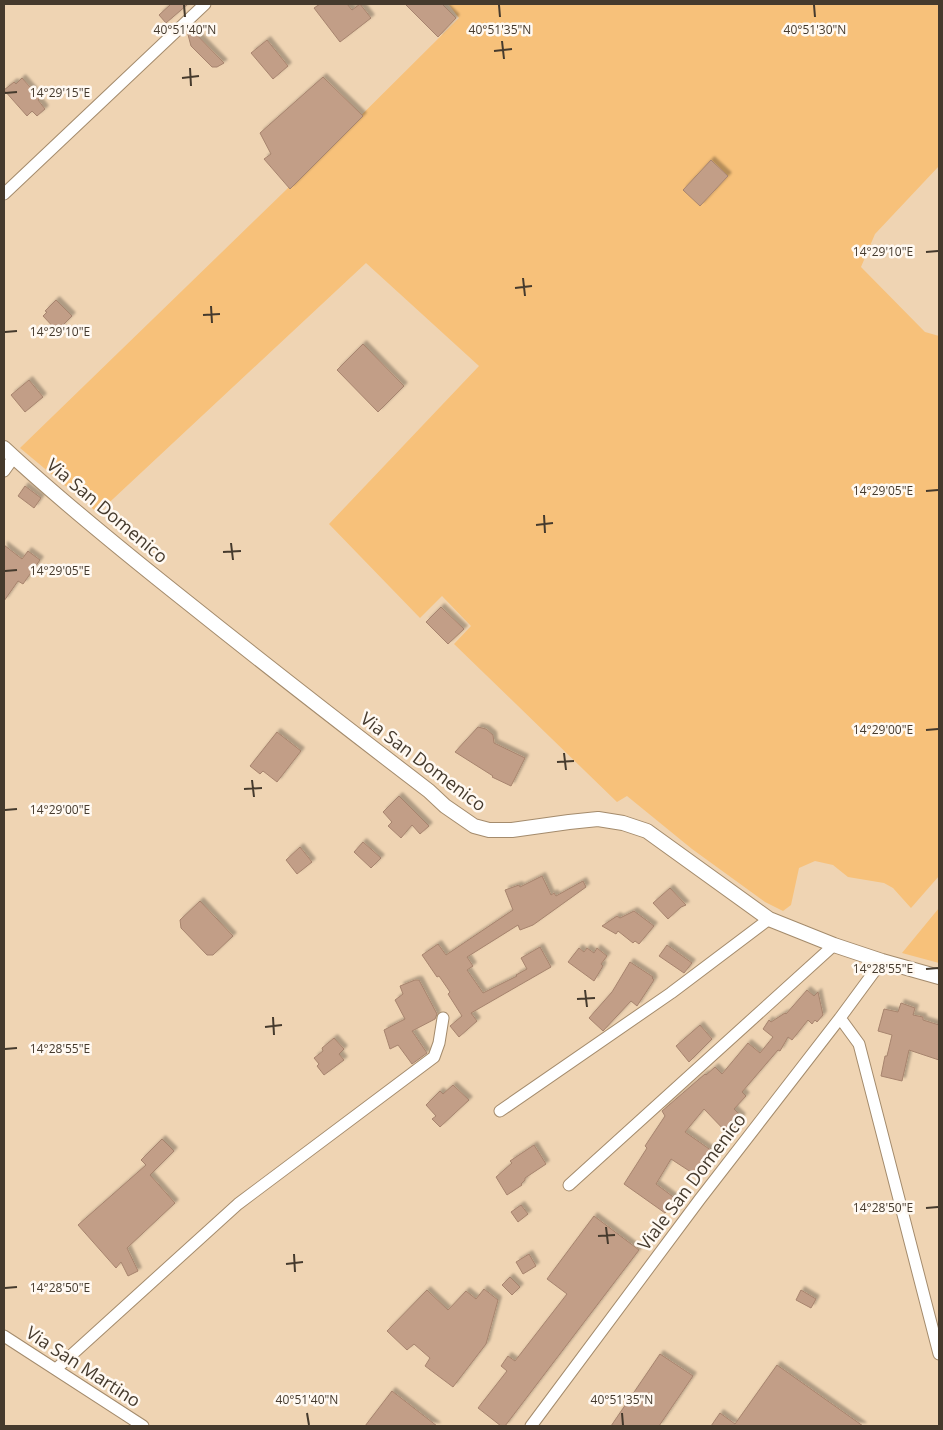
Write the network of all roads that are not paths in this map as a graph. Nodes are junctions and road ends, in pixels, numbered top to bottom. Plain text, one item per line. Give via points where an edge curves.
1 (205, 4) edge
2 (4, 194) edge
3 (9, 452) edge
4 (4, 471) edge
5 (770, 919) junction
6 (834, 945) junction
7 (882, 960) junction
8 (939, 976) edge
9 (443, 1018) dead end
10 (840, 1018) junction
11 (500, 1112) dead end
12 (569, 1185) dead end
13 (4, 1336) edge
14 (939, 1354) edge
15 (56, 1369) junction
16 (143, 1426) edge
17 (531, 1426) edge

1 - 2 street
3 - 4 street
3 - 5 street, Via San Domenico via 183,599 474,826 512,830 598,819 624,823 647,831
5 - 6 street, Via San Domenico
5 - 11 street via 671,993
6 - 7 street, Via San Domenico
6 - 12 street
7 - 8 street, Via San Domenico
7 - 10 street, Viale San Domenico
9 - 15 street via 440,1043 434,1057 238,1204
10 - 14 street via 859,1044
10 - 17 street, Viale San Domenico
13 - 15 street, Via San Martino
15 - 16 street, Via San Martino

